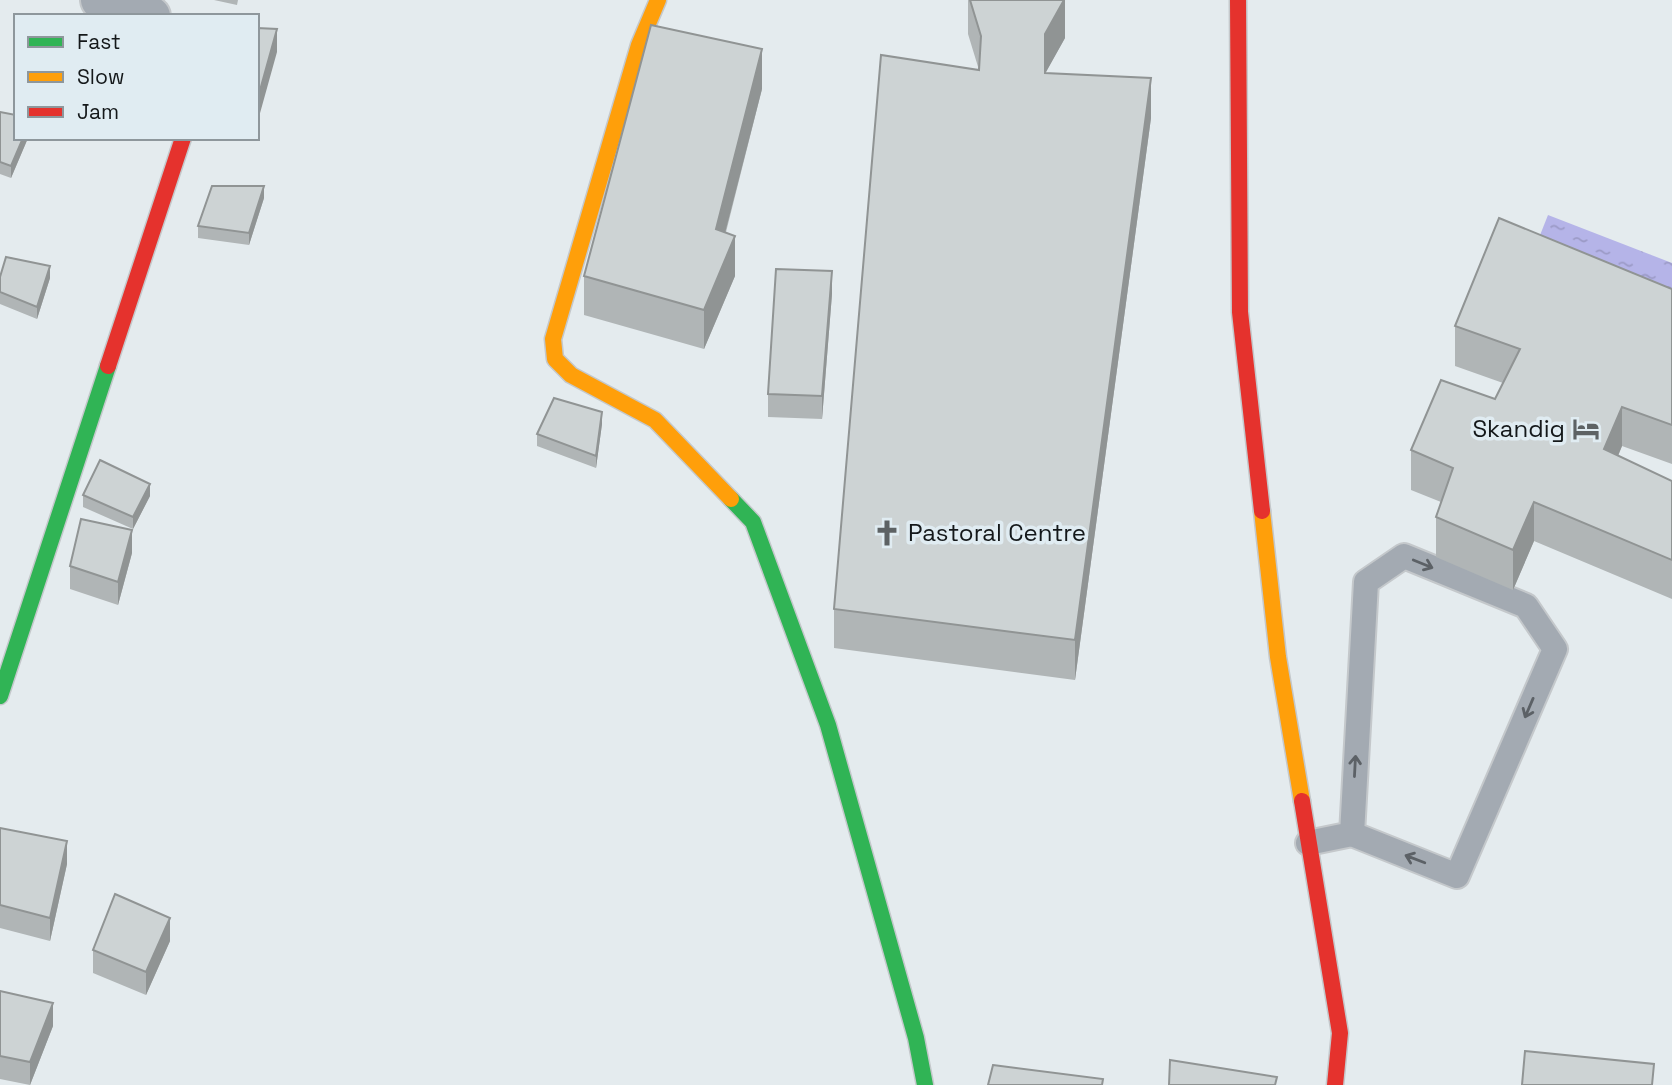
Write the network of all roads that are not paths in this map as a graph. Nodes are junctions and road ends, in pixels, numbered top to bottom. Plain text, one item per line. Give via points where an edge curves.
1 (100, 0) edge
2 (658, 0) edge
3 (1238, 0) edge
4 (145, 14) edge
5 (182, 140) edge
6 (0, 695) edge
7 (1352, 834) junction
8 (1308, 843) junction
9 (925, 1085) edge
10 (1335, 1085) edge

1 - 4 street
2 - 9 street via 639,45 553,339 555,359 571,375 655,420 753,522 828,725 916,1038
3 - 8 street via 1240,312 1278,657
5 - 6 street
7 -> 7 lane via 1366,582 1404,556 1526,606 1555,649 1457,876
7 - 8 lane
8 - 10 street via 1340,1032

